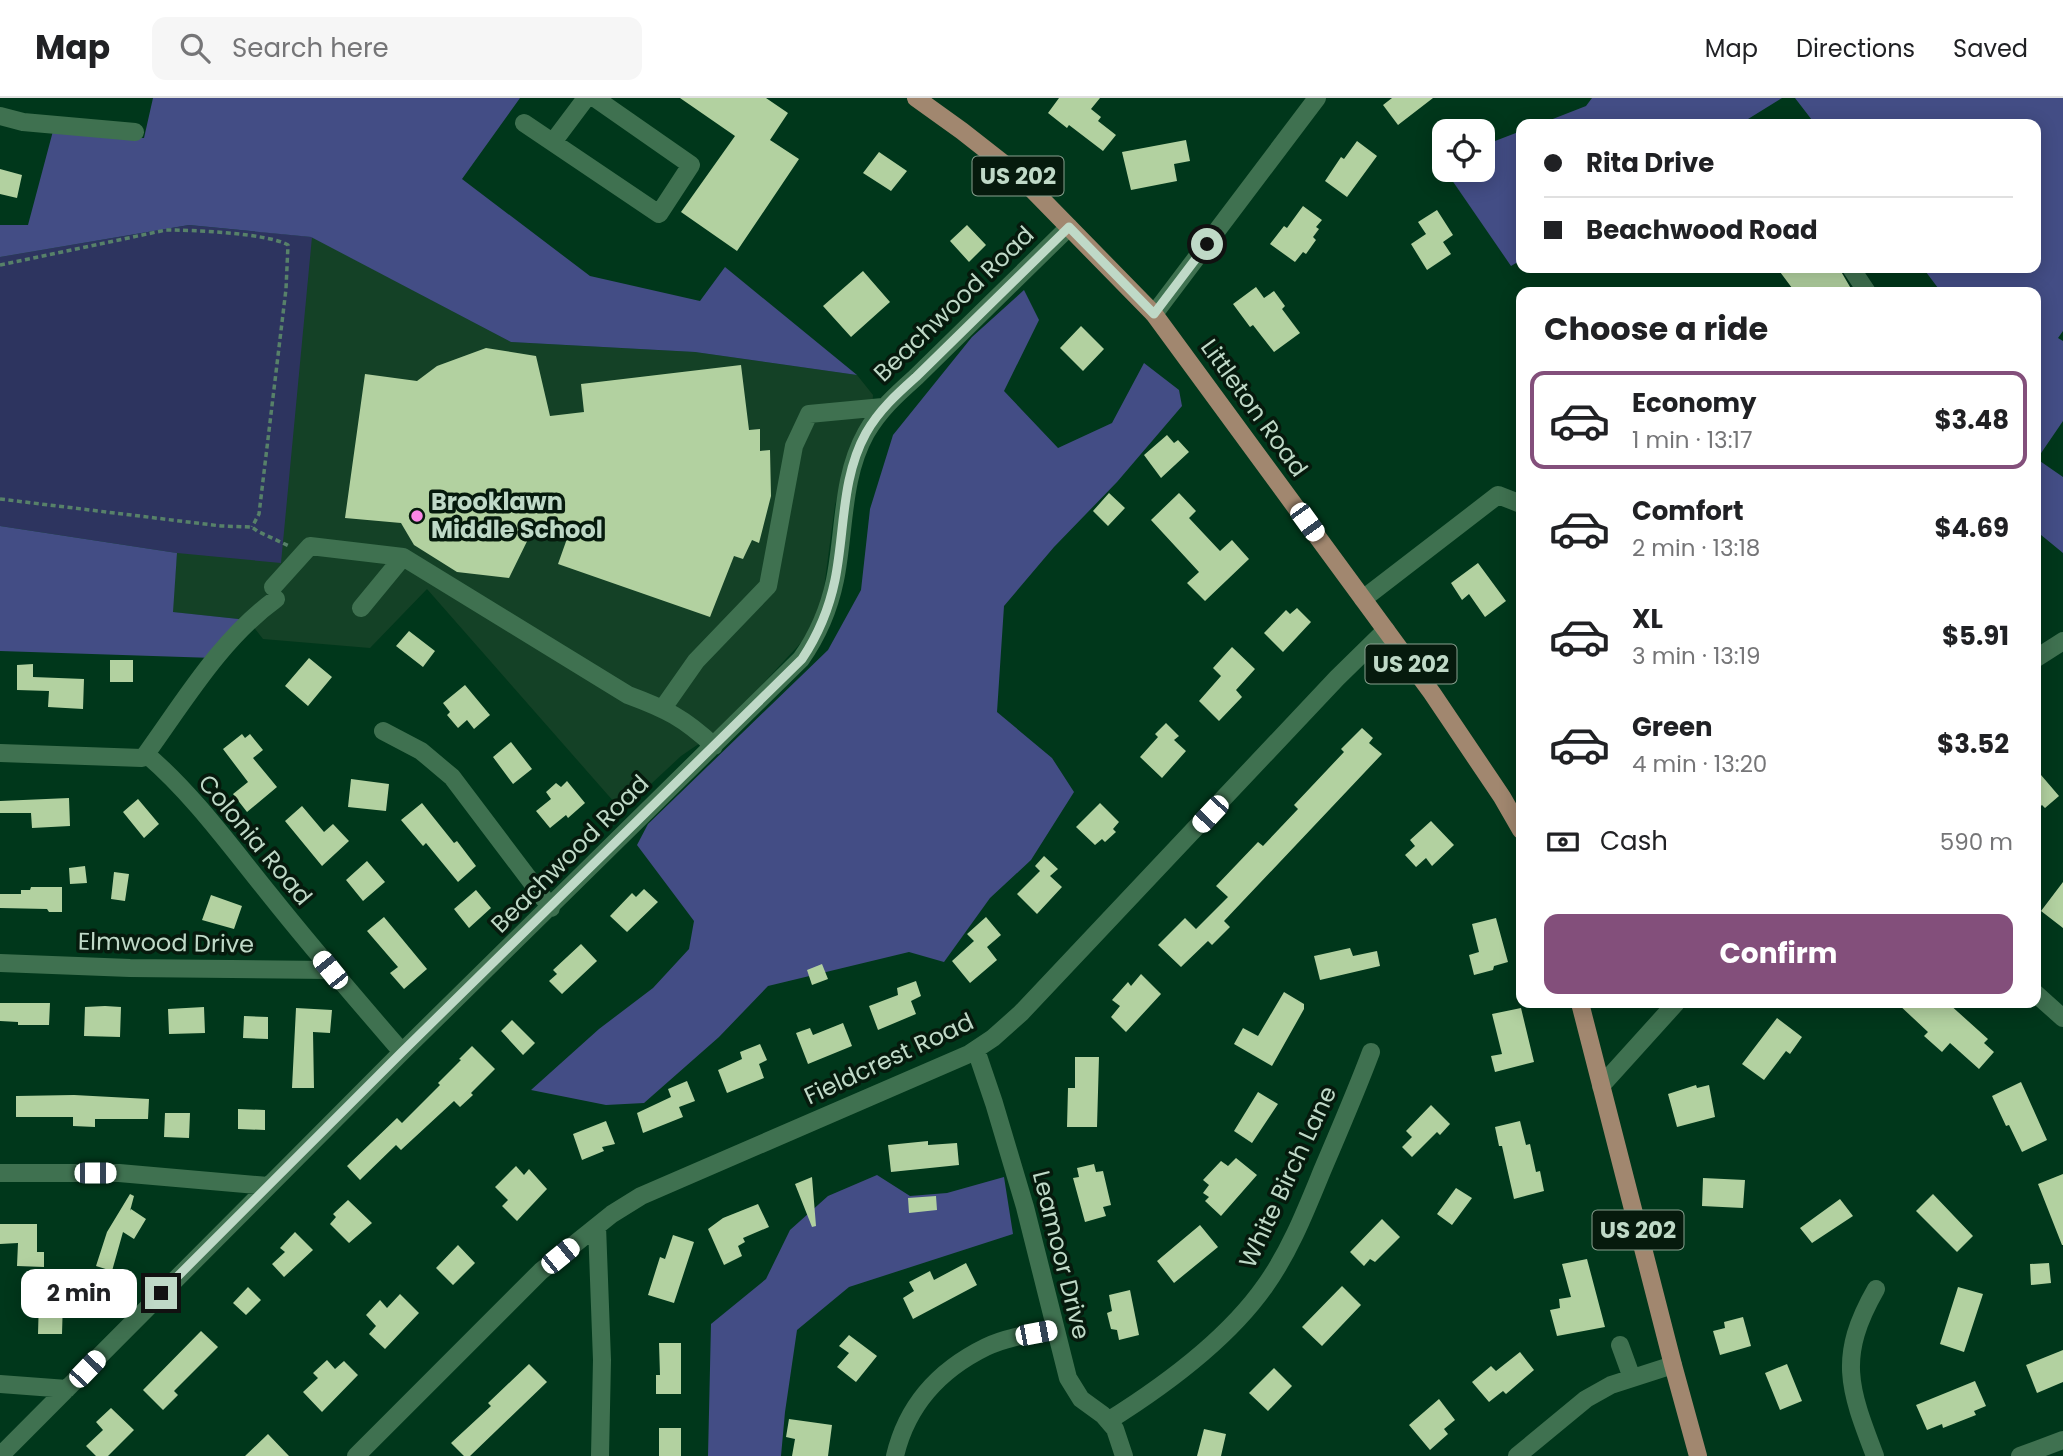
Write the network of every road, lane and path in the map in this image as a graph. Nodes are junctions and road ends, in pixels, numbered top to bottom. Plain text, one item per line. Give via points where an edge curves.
1 (586, 98) edge
2 (594, 98) edge
3 (916, 98) edge
4 (1317, 98) edge
5 (0, 116) edge
6 (524, 123) dead end
7 (135, 132) dead end
8 (553, 142) junction
9 (1069, 227) junction
10 (0, 265) edge
11 (1154, 314) junction
12 (883, 407) junction
13 (0, 499) edge
14 (1516, 502) edge
15 (252, 527) junction
16 (302, 555) junction
17 (402, 557) junction
18 (1363, 599) junction
19 (361, 608) dead end
20 (1386, 630) junction
21 (2063, 640) edge
22 (2041, 655) edge
23 (663, 708) junction
24 (383, 731) dead end
25 (714, 746) junction
26 (0, 753) edge
27 (146, 754) junction
28 (1516, 822) edge
29 (551, 908) junction
30 (0, 963) edge
31 (330, 970) junction
32 (2041, 998) edge
33 (1581, 1008) edge
34 (1671, 1008) edge
35 (2063, 1018) edge
36 (975, 1050) junction
37 (402, 1052) junction
38 (1371, 1052) dead end
39 (1601, 1086) junction
40 (0, 1173) edge
41 (268, 1186) junction
42 (597, 1226) junction
43 (1876, 1289) dead end
44 (1054, 1330) junction
45 (1620, 1345) dead end
46 (1673, 1365) junction
47 (1632, 1378) junction
48 (0, 1384) edge
49 (67, 1389) junction
50 (1108, 1421) junction
51 (2063, 1440) edge
52 (0, 1456) edge
53 (356, 1456) edge
54 (600, 1456) edge
55 (895, 1456) edge
56 (1124, 1456) edge
57 (1517, 1456) edge
58 (1698, 1456) edge
59 (1875, 1456) edge
60 (2020, 1456) edge

1 - 8 street
2 - 8 street via 691,165 659,214
3 - 9 main road, Littleton Road / US 202 via 1018,175
4 - 11 street
5 - 7 street
6 - 8 street
9 - 11 main road, Littleton Road / US 202
9 - 12 street, Beachwood Road
10 - 15 path via 166,230 288,244 259,513
11 - 18 main road, Littleton Road / US 202
12 - 23 street via 809,414 794,446 768,586 696,661
12 - 25 street, Beachwood Road via 853,461 835,579 816,639 802,659
13 - 15 path
14 - 18 street via 1498,495
15 - 16 path
16 - 17 street via 310,546
16 - 27 street via 217,657
17 - 19 street
17 - 23 street via 628,695
18 - 20 main road, Littleton Road / US 202
20 - 28 main road, Littleton Road / US 202
20 - 36 street, Fieldcrest Road via 1021,1013
21 - 22 street
23 - 25 street via 688,722
24 - 29 street via 421,751 452,777
25 - 29 street, Beachwood Road
26 - 27 street via 142,758
27 - 31 street, Colonia Road via 227,841
29 - 37 street, Beachwood Road
30 - 31 street, Elmwood Drive
31 - 37 street, Colonia Road
32 - 35 street
33 - 39 main road, US 202
34 - 39 street
36 - 42 street, Fieldcrest Road via 641,1196
36 - 44 street, Leamoor Drive via 1024,1207
37 - 41 street, Beachwood Road
38 - 50 street, White Birch Lane via 1306,1209 1265,1286 1209,1345 1151,1394
39 - 46 main road, US 202
40 - 41 street via 119,1173
41 - 49 street, Beachwood Road
42 - 53 street, Fieldcrest Road via 541,1271
42 - 54 street
43 - 59 street via 1855,1336 1849,1373
44 - 50 street, Leamoor Drive via 1068,1378 1081,1399
44 - 55 street via 986,1347 958,1364 913,1407
45 - 47 street
46 - 47 street
46 - 58 main road, US 202
47 - 57 street via 1586,1399
48 - 49 street
49 - 52 street, Beachwood Road
50 - 56 street, Leamoor Drive
51 - 60 street

